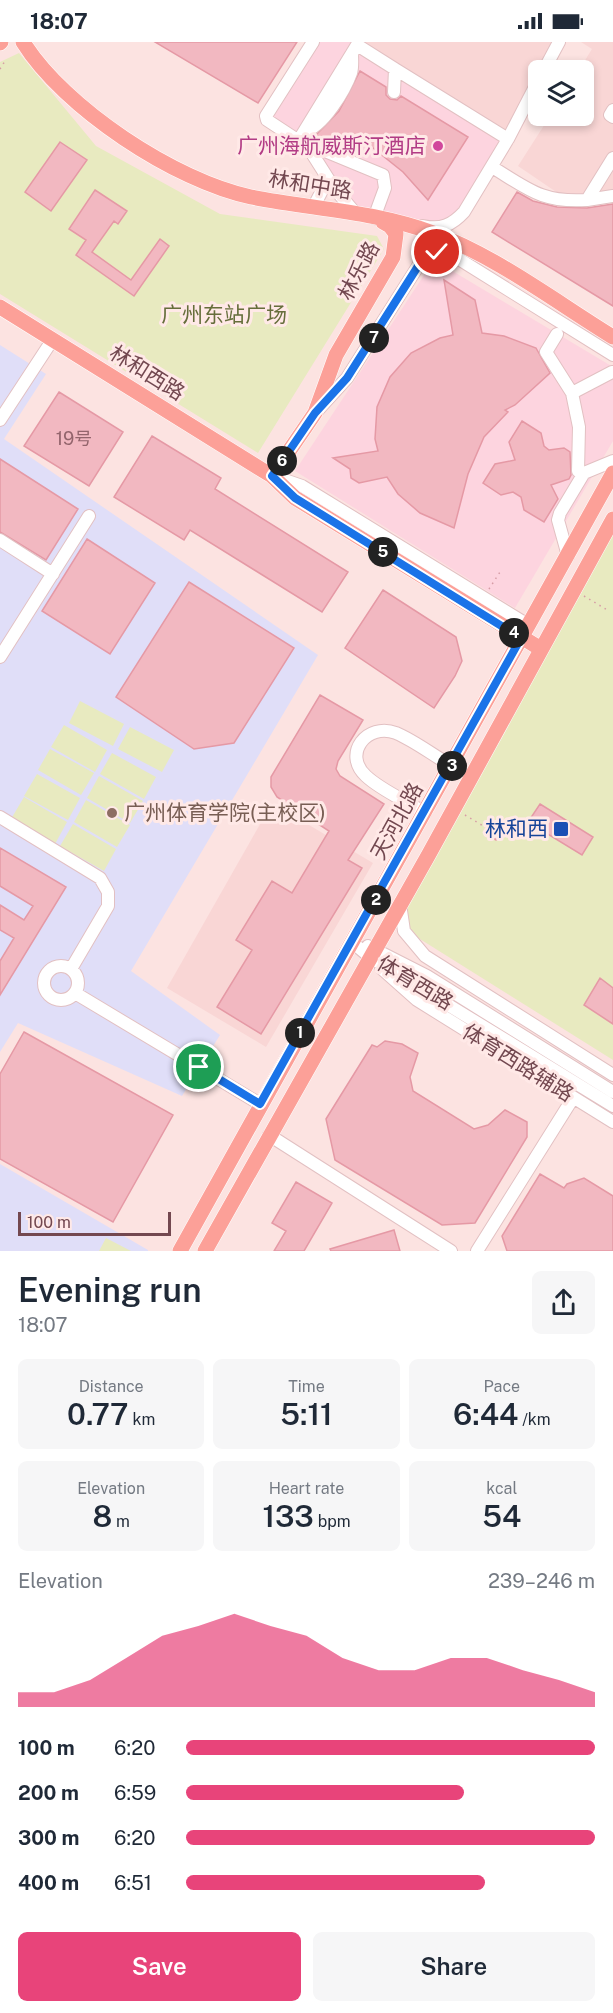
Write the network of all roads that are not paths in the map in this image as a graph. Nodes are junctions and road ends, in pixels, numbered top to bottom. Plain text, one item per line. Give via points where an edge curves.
1 (313, 42) edge
2 (559, 42) edge
3 (26, 44) edge
4 (354, 47) edge
5 (549, 60) edge
6 (395, 69) junction
7 (394, 92) dead end
8 (528, 100) edge
9 (613, 110) edge
10 (613, 117) edge
11 (301, 136) junction
12 (508, 139) junction
13 (613, 158) edge
14 (492, 167) junction
15 (328, 179) junction
16 (613, 196) edge
17 (587, 200) junction
18 (314, 206) junction
19 (356, 214) junction
20 (374, 218) junction
21 (0, 307) edge
22 (556, 334) dead end
23 (613, 337) edge
24 (53, 339) junction
25 (613, 355) edge
26 (612, 372) edge
27 (572, 393) junction
28 (315, 413) junction
29 (0, 420) edge
30 (613, 461) edge
31 (578, 471) dead end
32 (613, 472) edge
33 (272, 476) junction
34 (89, 516) dead end
35 (613, 519) edge
36 (0, 540) edge
37 (568, 556) junction
38 (53, 574) junction
39 (524, 632) junction
40 (541, 650) junction
41 (0, 657) edge
42 (452, 766) junction
43 (425, 813) junction
44 (0, 817) edge
45 (400, 904) junction
46 (352, 942) junction
47 (372, 952) junction
48 (71, 969) junction
49 (75, 993) junction
50 (315, 1006) junction
51 (335, 1017) junction
52 (613, 1075) edge
53 (613, 1092) edge
54 (573, 1098) junction
55 (260, 1104) junction
56 (613, 1106) edge
57 (613, 1122) edge
58 (269, 1135) junction
59 (180, 1251) edge
60 (205, 1251) edge
61 (451, 1251) edge
62 (477, 1251) edge

1 - 11 street via 266,116
2 - 5 street
3 - 18 main road, 林和中路 via 71,98 94,118 175,169 242,194
4 - 6 street
4 - 11 street
6 - 7 street
6 - 12 street
8 - 12 street, 林乐路
9 - 10 street
11 - 15 street
11 - 20 street via 325,151 383,175 385,188
12 - 14 street, 林乐路
13 - 17 street
14 - 17 street via 541,196 563,201
14 - 20 street, 林乐路 via 464,212 444,227
15 - 18 street
15 - 19 street
16 - 17 street
18 - 19 main road, 林和中路
19 - 20 main road, 林和中路
20 - 23 main road, 林和中路 via 431,232 460,244
20 - 28 main road, 林乐路 via 394,230 396,249 336,355
21 - 24 main road, 林和西路
22 - 27 street via 546,352
24 - 29 street
24 - 33 main road, 林和西路
25 - 28 street, 林乐路 via 454,256 437,252 420,263 347,378
26 - 27 street
27 - 31 street via 579,427
28 - 33 main road, 林乐路
30 - 37 street via 584,473 560,513 558,520
32 - 37 main road, 天河北路
33 - 39 main road, 林和西路 via 295,498
34 - 38 street
35 - 40 main road, 天河北路
36 - 38 street
37 - 39 main road, 天河北路
38 - 41 street
39 - 40 main road, 林和西路
39 - 42 main road, 天河北路
40 - 45 main road, 天河北路
42 - 43 main road, 天河北路
42 - 43 street via 395,732 376,731 364,737 356,750 356,762 366,776
43 - 46 main road, 天河北路
44 - 48 street via 100,878 108,892 108,906
45 - 47 main road, 天河北路
45 - 52 street, 体育西路辅路 via 404,931 425,956
46 - 47 street, 体育西路
46 - 50 main road, 天河北路
47 - 51 main road, 天河北路
47 - 53 street, 体育西路 via 427,976
47 - 54 street, 体育西路辅路 via 398,985 417,1000
47 - 56 street, 体育西路
48 - 49 street via 78,980
48 - 49 street via 52,968 44,978 45,990 58,1001 70,999
49 - 55 street
50 - 51 main road
50 - 55 main road, 天河北路
51 - 58 main road, 天河北路
54 - 57 street, 体育西路辅路
54 - 62 street
55 - 59 main road, 天河北路
58 - 60 main road, 天河北路
58 - 61 street

